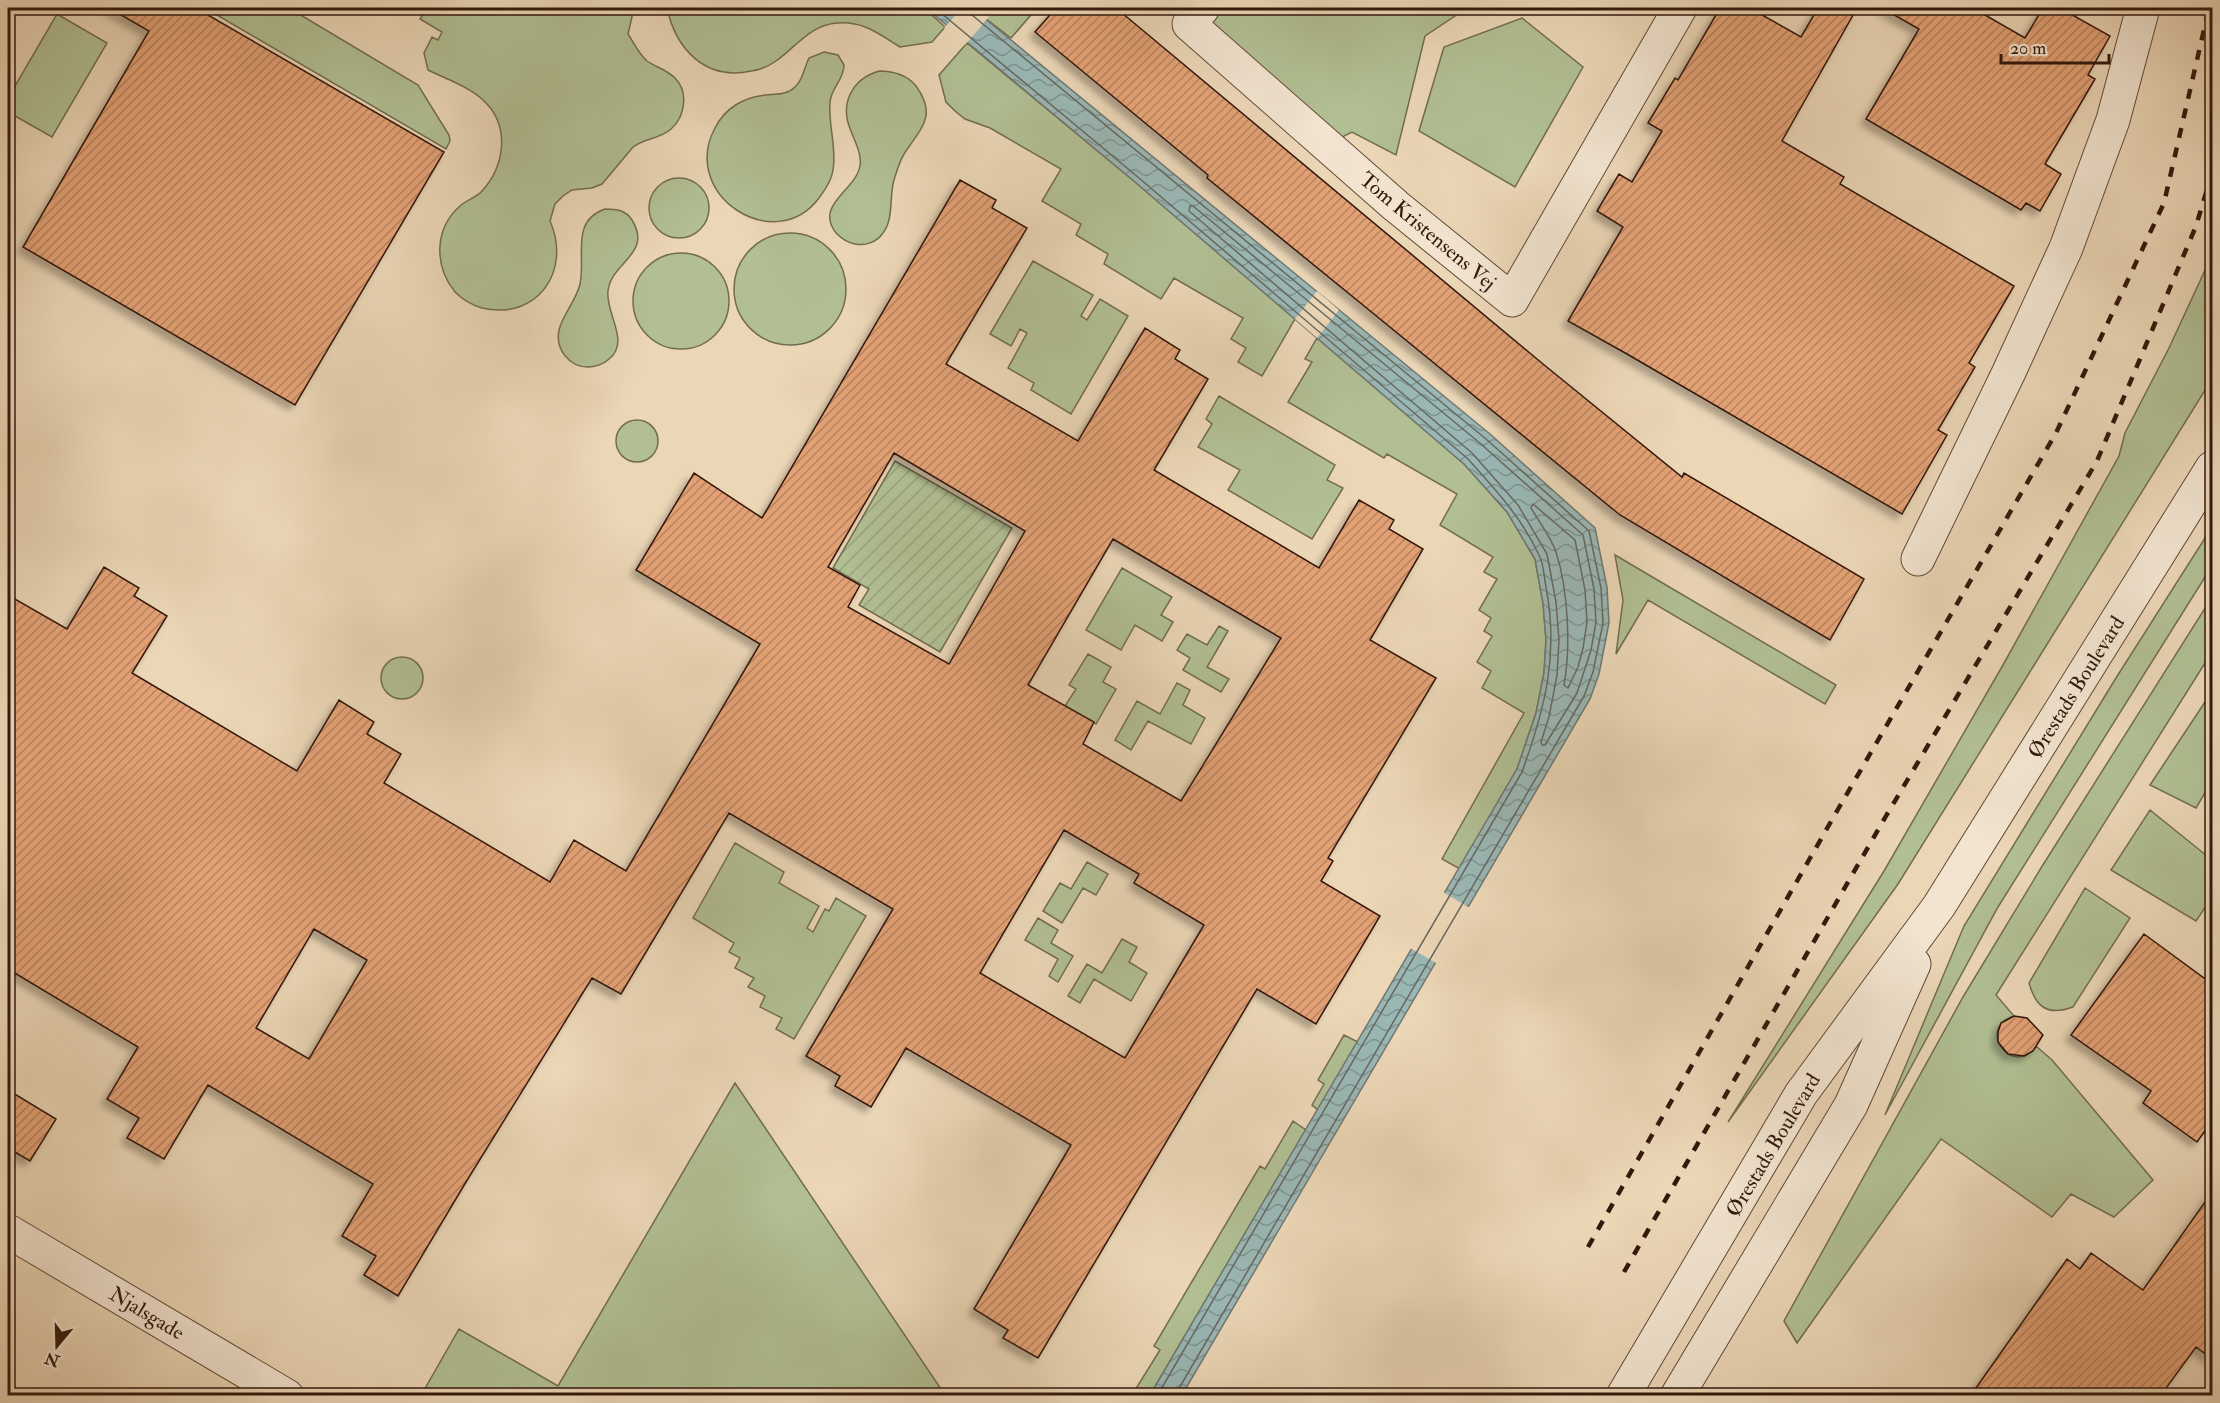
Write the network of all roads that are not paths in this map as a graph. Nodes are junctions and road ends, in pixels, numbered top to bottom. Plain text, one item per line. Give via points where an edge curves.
1 (1203, 8) edge
2 (1680, 8) edge
3 (2143, 8) edge
4 (2212, 468) edge
5 (1918, 559) dead end
6 (1939, 906) junction
7 (8, 1231) edge
8 (287, 1395) edge
9 (1623, 1395) edge
10 (1677, 1395) edge

1 - 2 street, Tom Kristensens Vej via 1189,24 1396,206 1512,300
3 - 5 street via 2113,120 2066,248
4 - 6 street, Ørestads Boulevard
6 - 9 street, Ørestads Boulevard via 1801,1094
6 - 10 street, Ørestads Boulevard via 1851,1105
7 - 8 street, Njalsgade

